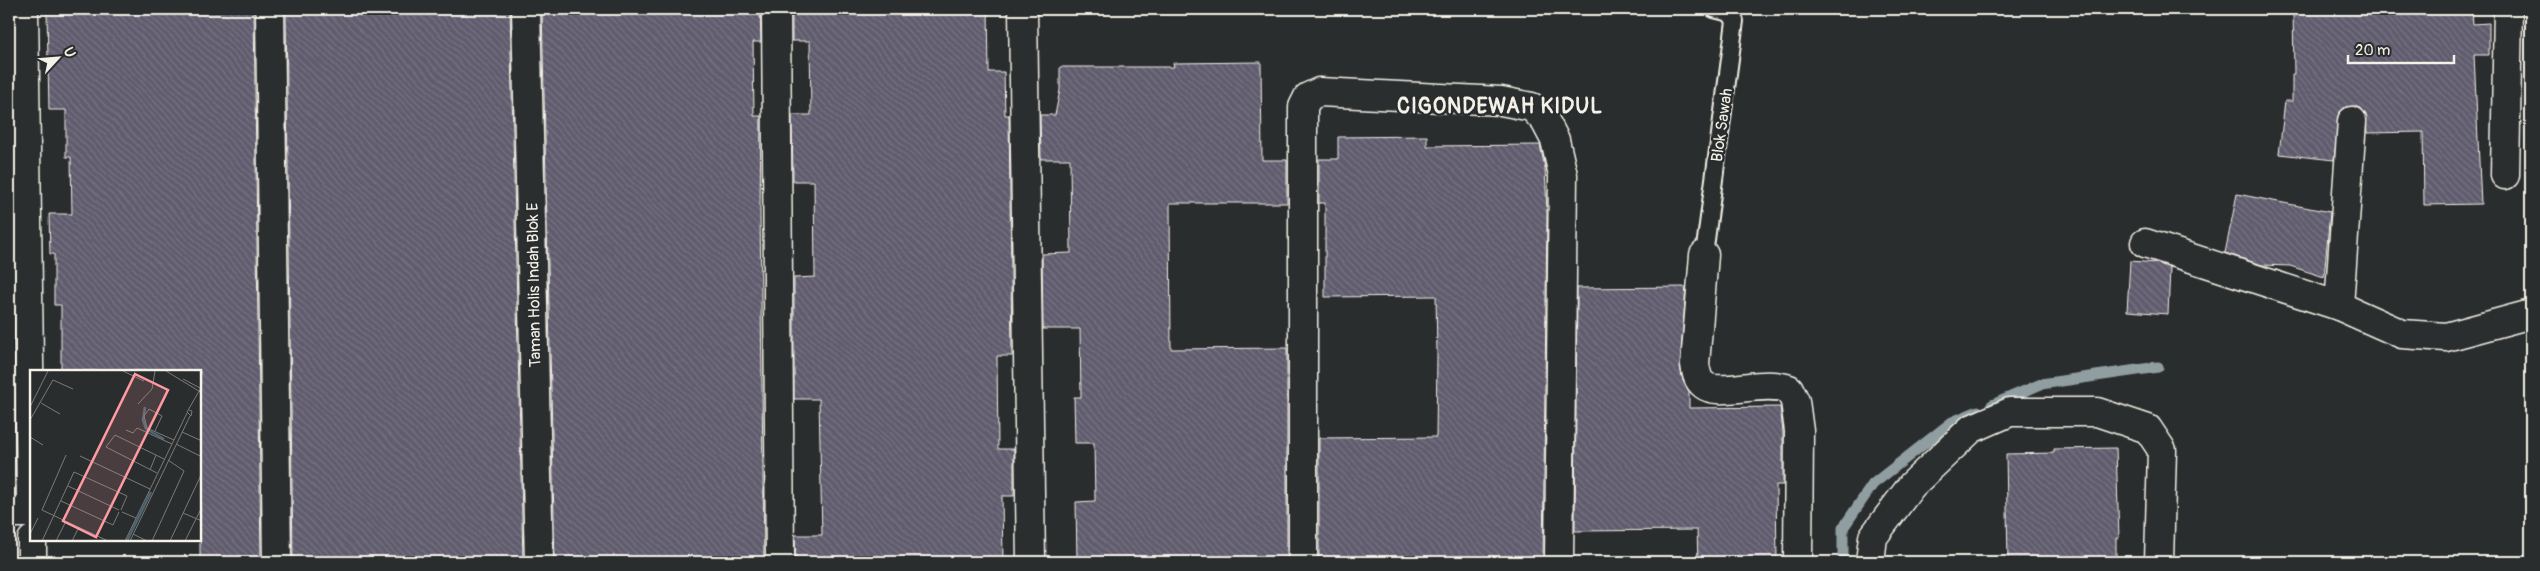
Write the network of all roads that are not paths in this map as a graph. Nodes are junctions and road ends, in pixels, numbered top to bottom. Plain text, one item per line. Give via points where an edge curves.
1 (24, 9) edge
2 (270, 9) edge
3 (526, 9) edge
4 (776, 9) edge
5 (1023, 9) edge
6 (1714, 9) edge
7 (2508, 9) edge
8 (17, 36) edge
9 (2352, 121) dead end
10 (2506, 175) dead end
11 (2145, 243) dead end
12 (18, 256) edge
13 (1704, 256) joint
14 (2339, 306) junction
15 (2531, 314) edge
16 (30, 481) edge
17 (9, 513) edge
18 (30, 513) edge
19 (32, 541) edge
20 (32, 562) edge
21 (277, 562) edge
22 (539, 562) edge
23 (780, 562) edge
24 (1031, 562) edge
25 (1303, 562) edge
26 (1559, 562) edge
27 (1798, 562) edge
28 (1870, 562) edge
29 (2159, 562) edge

1 - 8 street
2 - 21 street
3 - 22 street, Taman Holis Indah Blok E
4 - 23 street
5 - 24 street
6 - 13 lane, Blok Sawah via 1730,12 1735,21
7 - 10 street
8 - 12 street
9 - 14 street
11 - 14 street
12 - 16 street
13 - 27 street via 1695,364 1698,377 1704,386 1718,390 1778,384 1790,389 1795,401 1799,431
14 - 15 street via 2402,334 2446,337
17 - 18 street
19 - 20 street
25 - 26 street via 1302,108 1308,97 1319,92 1501,102 1532,107 1545,121 1555,140 1563,175
28 - 29 street via 1873,537 1912,485 1971,429 2010,412 2097,412 2148,429 2162,450

